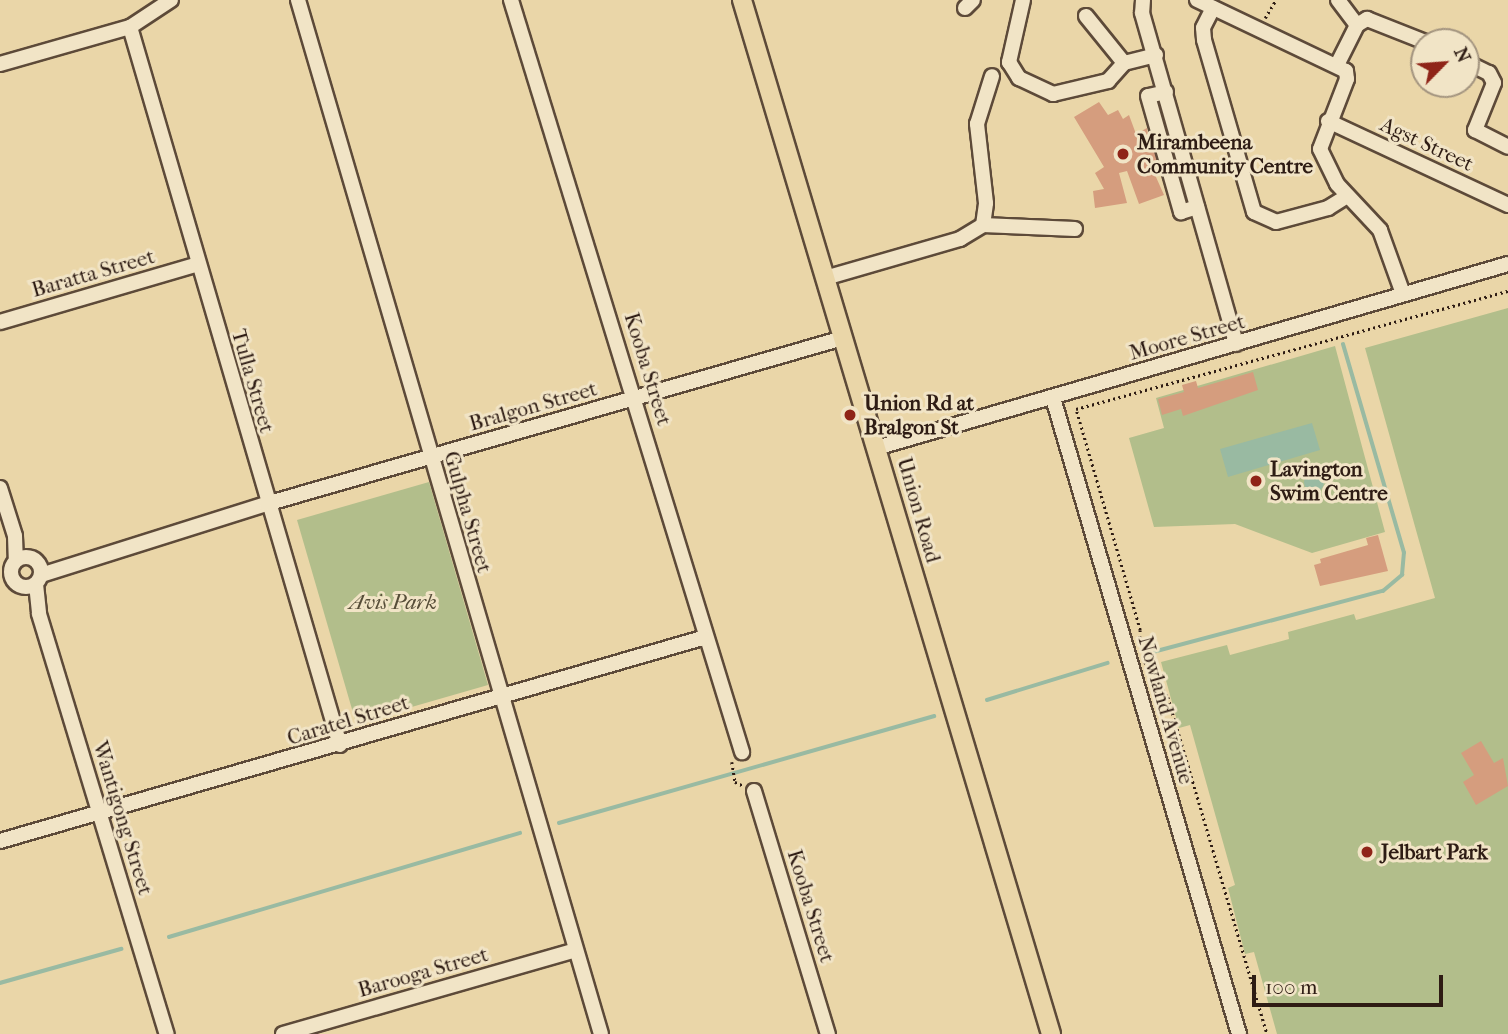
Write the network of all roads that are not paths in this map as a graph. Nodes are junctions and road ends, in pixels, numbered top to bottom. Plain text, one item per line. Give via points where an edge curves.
1 (171, 0) edge
2 (298, 0) edge
3 (511, 0) edge
4 (741, 0) edge
5 (1143, 0) edge
6 (1197, 0) edge
7 (1338, 0) edge
8 (1020, 1) edge
9 (1222, 7) edge
10 (1086, 16) dead end
11 (1357, 25) junction
12 (130, 27) junction
13 (1410, 35) edge
14 (1156, 55) junction
15 (1124, 62) junction
16 (0, 64) edge
17 (1480, 69) edge
18 (1342, 70) junction
19 (992, 76) dead end
20 (1328, 121) junction
21 (1508, 147) edge
22 (1347, 196) junction
23 (1508, 205) edge
24 (983, 225) junction
25 (1075, 229) dead end
26 (198, 264) junction
27 (1508, 264) edge
28 (825, 278) junction
29 (1403, 294) junction
30 (0, 322) edge
31 (843, 338) junction
32 (1236, 344) junction
33 (1053, 398) junction
34 (636, 399) junction
35 (876, 448) junction
36 (431, 458) junction
37 (0, 488) edge
38 (266, 504) junction
39 (21, 574) edge
40 (706, 637) junction
41 (499, 696) junction
42 (340, 746) junction
43 (742, 752) dead end
44 (754, 791) dead end
45 (99, 812) junction
46 (0, 841) edge
47 (575, 950) junction
48 (167, 1034) edge
49 (283, 1034) edge
50 (601, 1034) edge
51 (828, 1034) edge
52 (1051, 1034) edge
53 (1239, 1034) edge

1 - 12 street
2 - 36 street, Gulpha Street
3 - 34 street, Kooba Street
4 - 28 main road, Union Road
5 - 14 street
6 - 9 street
7 - 11 street
8 - 15 street via 1009,62 1019,78 1053,94 1063,93 1108,81
9 - 18 street
9 - 22 street via 1203,28 1204,40 1254,212 1276,222 1328,208
10 - 15 street
11 - 13 street via 1375,19
11 - 18 street
12 - 16 street
12 - 26 street, Tulla Street
14 - 15 street
14 - 32 street via 1166,92 1148,96 1181,212 1197,207
17 - 21 street via 1494,83 1475,130
18 - 20 street
19 - 24 street via 976,124 986,203
20 - 22 street via 1320,149
20 - 23 street, Agst Street
22 - 29 street via 1380,230
24 - 25 street
24 - 28 street via 960,239
26 - 30 street, Baratta Street
26 - 38 street, Tulla Street
27 - 29 street, Moore Street
28 - 31 main road, Union Road
29 - 32 street, Moore Street
31 - 34 street, Bralgon Street
31 - 35 main road, Union Road
32 - 33 street, Moore Street
33 - 35 street, Moore Street
33 - 53 street, Nowland Avenue
34 - 36 street, Bralgon Street
34 - 40 street, Kooba Street
35 - 52 main road, Union Road
36 - 38 street, Bralgon Street
36 - 41 street, Gulpha Street
37 - 39 street, Wantigong Street
38 - 39 street, Bralgon Street
38 - 42 street, Tulla Street
39 - 45 street, Wantigong Street via 40,614
40 - 41 street, Caratel Street
40 - 43 street, Kooba Street
41 - 42 street, Caratel Street
41 - 47 street, Gulpha Street
42 - 45 street, Caratel Street
44 - 51 street, Kooba Street
45 - 46 street, Caratel Street
45 - 48 street, Wantigong Street
47 - 49 street, Barooga Street
47 - 50 street, Gulpha Street

